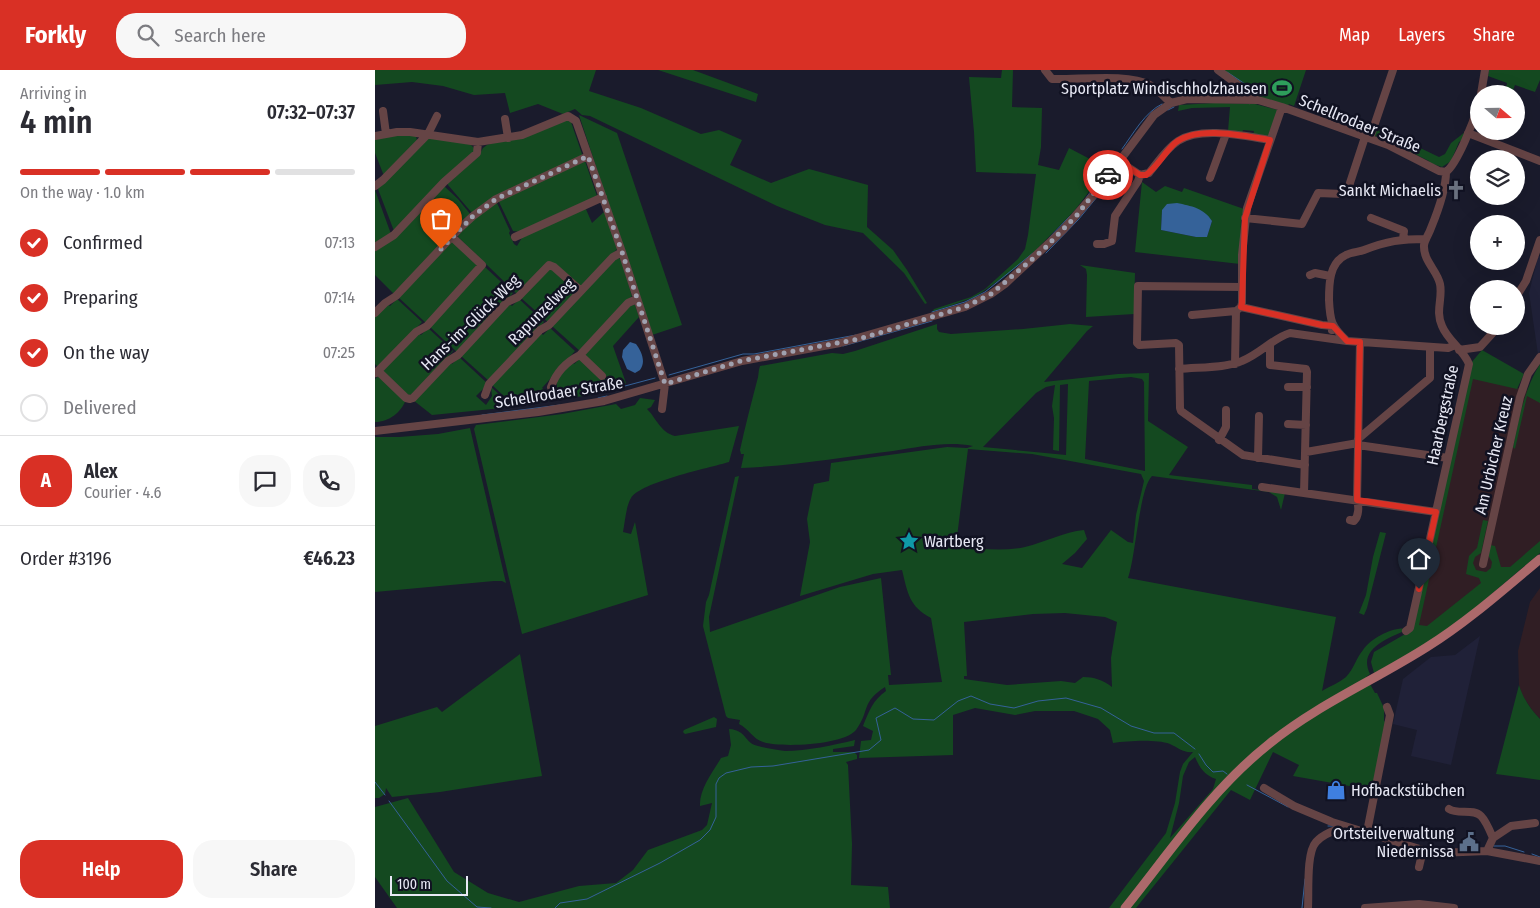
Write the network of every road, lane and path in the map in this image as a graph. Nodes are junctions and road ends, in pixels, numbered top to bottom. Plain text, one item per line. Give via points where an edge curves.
1 (1045, 70) edge
2 (1065, 70) edge
3 (1218, 70) edge
4 (1393, 70) edge
5 (1485, 70) edge
6 (1064, 79) junction
7 (1482, 85) edge
8 (1250, 100) junction
9 (1171, 103) junction
10 (1282, 107) junction
11 (383, 111) dead end
12 (437, 116) dead end
13 (505, 119) dead end
14 (1470, 128) edge
15 (1468, 133) junction
16 (386, 134) junction
17 (427, 134) junction
18 (1226, 134) junction
19 (375, 136) edge
20 (508, 138) junction
21 (1367, 138) junction
22 (1270, 140) junction
23 (479, 142) junction
24 (588, 156) junction
25 (1119, 161) junction
26 (1540, 161) edge
27 (1446, 172) junction
28 (1140, 175) junction
29 (1210, 178) dead end
30 (375, 186) edge
31 (603, 197) junction
32 (1245, 218) junction
33 (1371, 218) dead end
34 (452, 237) junction
35 (515, 237) dead end
36 (1425, 239) junction
37 (1403, 240) junction
38 (1540, 240) edge
39 (1097, 244) dead end
40 (375, 246) edge
41 (622, 252) junction
42 (1310, 275) dead end
43 (1330, 276) junction
44 (1525, 282) edge
45 (1242, 287) junction
46 (581, 292) junction
47 (637, 299) junction
48 (1238, 309) junction
49 (375, 313) edge
50 (1192, 315) dead end
51 (1333, 326) junction
52 (1491, 335) edge
53 (1331, 338) junction
54 (1347, 341) junction
55 (1360, 342) junction
56 (1270, 345) junction
57 (1430, 347) junction
58 (1480, 347) junction
59 (1457, 348) junction
60 (580, 355) junction
61 (1540, 358) edge
62 (1469, 362) junction
63 (1235, 364) junction
64 (1179, 369) junction
65 (377, 373) edge
66 (603, 376) dead end
67 (665, 384) junction
68 (1288, 387) dead end
69 (1307, 387) junction
70 (551, 388) dead end
71 (485, 395) dead end
72 (662, 408) dead end
73 (1226, 410) dead end
74 (1259, 416) dead end
75 (1288, 424) dead end
76 (1306, 425) junction
77 (375, 431) edge
78 (1219, 440) junction
79 (1358, 442) junction
80 (1306, 452) junction
81 (1258, 458) junction
82 (1448, 458) junction
83 (1305, 465) junction
84 (1262, 487) dead end
85 (1304, 493) junction
86 (1357, 500) junction
87 (1436, 512) junction
88 (1350, 520) dead end
89 (1540, 559) edge
90 (1483, 564) dead end
91 (1406, 631) dead end
92 (1387, 707) dead end
93 (1264, 788) dead end
94 (1449, 809) dead end
95 (1535, 823) dead end
96 (1344, 827) junction
97 (1367, 832) junction
98 (1493, 838) junction
99 (1423, 850) junction
100 (1487, 851) junction
101 (1540, 861) edge
102 (1419, 867) dead end
103 (1125, 908) edge
104 (1308, 908) edge
105 (1365, 908) edge
106 (1454, 908) edge

1 - 6 street via 1052,78
2 - 6 street
3 - 8 street via 1245,90
4 - 21 street
5 - 7 street
6 - 9 street via 1140,81 1154,87
8 - 9 street, Schellrodaer Straße via 1187,99
8 - 10 street, Schellrodaer Straße
9 - 25 street, Schellrodaer Straße via 1154,115
10 - 21 street, Schellrodaer Straße
10 - 22 street
11 - 16 street
12 - 17 street
13 - 20 street
14 - 15 street
15 - 26 street
15 - 27 street via 1453,165
16 - 17 street
16 - 19 street
17 - 23 street
17 - 30 street
18 - 22 street
18 - 28 street via 1199,134 1181,139 1149,173
18 - 29 street
20 - 23 street
20 - 24 street via 568,116 576,121
21 - 27 street, Schellrodaer Straße
21 - 32 street via 1347,192 1318,193 1302,224
22 - 32 street
23 - 40 street via 477,153 444,182 394,235
24 - 31 street
24 - 34 street via 496,199
25 - 28 street
25 - 67 street, Schellrodaer Straße via 1063,230 1005,284 979,301 859,339 741,361
27 - 36 street via 1445,184
28 - 39 street via 1115,216 1112,241
31 - 35 street
31 - 41 street
32 - 45 street
33 - 37 street via 1404,231
34 - 49 street via 396,296
34 - 65 street via 481,265 427,326 416,332
36 - 37 street
36 - 59 street, Haarbergstraße via 1425,256 1441,286 1439,317 1445,333
37 - 43 street via 1346,254
38 - 44 street
41 - 46 street, Rapunzelweg via 613,256
41 - 47 street
42 - 43 street
43 - 51 street
45 - 48 street via 1242,303
45 - 64 street via 1138,286 1137,344 1176,343 1179,345
46 - 65 street, Hans-im-Glück-Weg via 549,265 518,296 507,302 413,398 406,398
46 - 71 street, Rapunzelweg via 489,384
47 - 60 street via 628,303
47 - 67 street
48 - 50 street
48 - 51 street
48 - 63 street
51 - 53 street
51 - 54 street
52 - 58 street
53 - 54 street
53 - 56 street via 1290,333
54 - 55 street
55 - 57 street
55 - 79 street
56 - 63 street
56 - 69 street via 1270,365 1306,369
57 - 59 street
57 - 79 street via 1430,378
58 - 59 street
58 - 62 street
59 - 62 street, Haarbergstraße
60 - 66 street
60 - 70 street via 570,360 555,376
61 - 90 street, Am Urbicher Kreuz via 1528,374 1520,397
62 - 82 street, Haarbergstraße
63 - 64 street
64 - 78 street via 1181,411
67 - 72 street
67 - 77 street, Schellrodaer Straße via 581,405
68 - 69 street
69 - 76 street
73 - 78 street via 1226,427
74 - 81 street
75 - 76 street
76 - 80 street
78 - 81 street via 1243,455
79 - 80 street
79 - 82 street
79 - 86 street
80 - 83 street
81 - 83 street
82 - 87 street, Haarbergstraße
83 - 85 street
84 - 85 street
85 - 86 street
86 - 87 street
86 - 88 street via 1357,519
87 - 91 street, Haarbergstraße via 1410,628
89 - 103 main road via 1454,629 1306,717 1255,755 1210,802
92 - 97 street via 1390,715
93 - 96 street via 1301,810
94 - 98 street via 1482,816
95 - 98 street via 1511,826
96 - 97 street
96 - 104 street via 1321,838 1313,846
97 - 99 street
98 - 100 street
99 - 100 street via 1439,853
99 - 102 street
100 - 101 street
105 - 106 street via 1419,904

